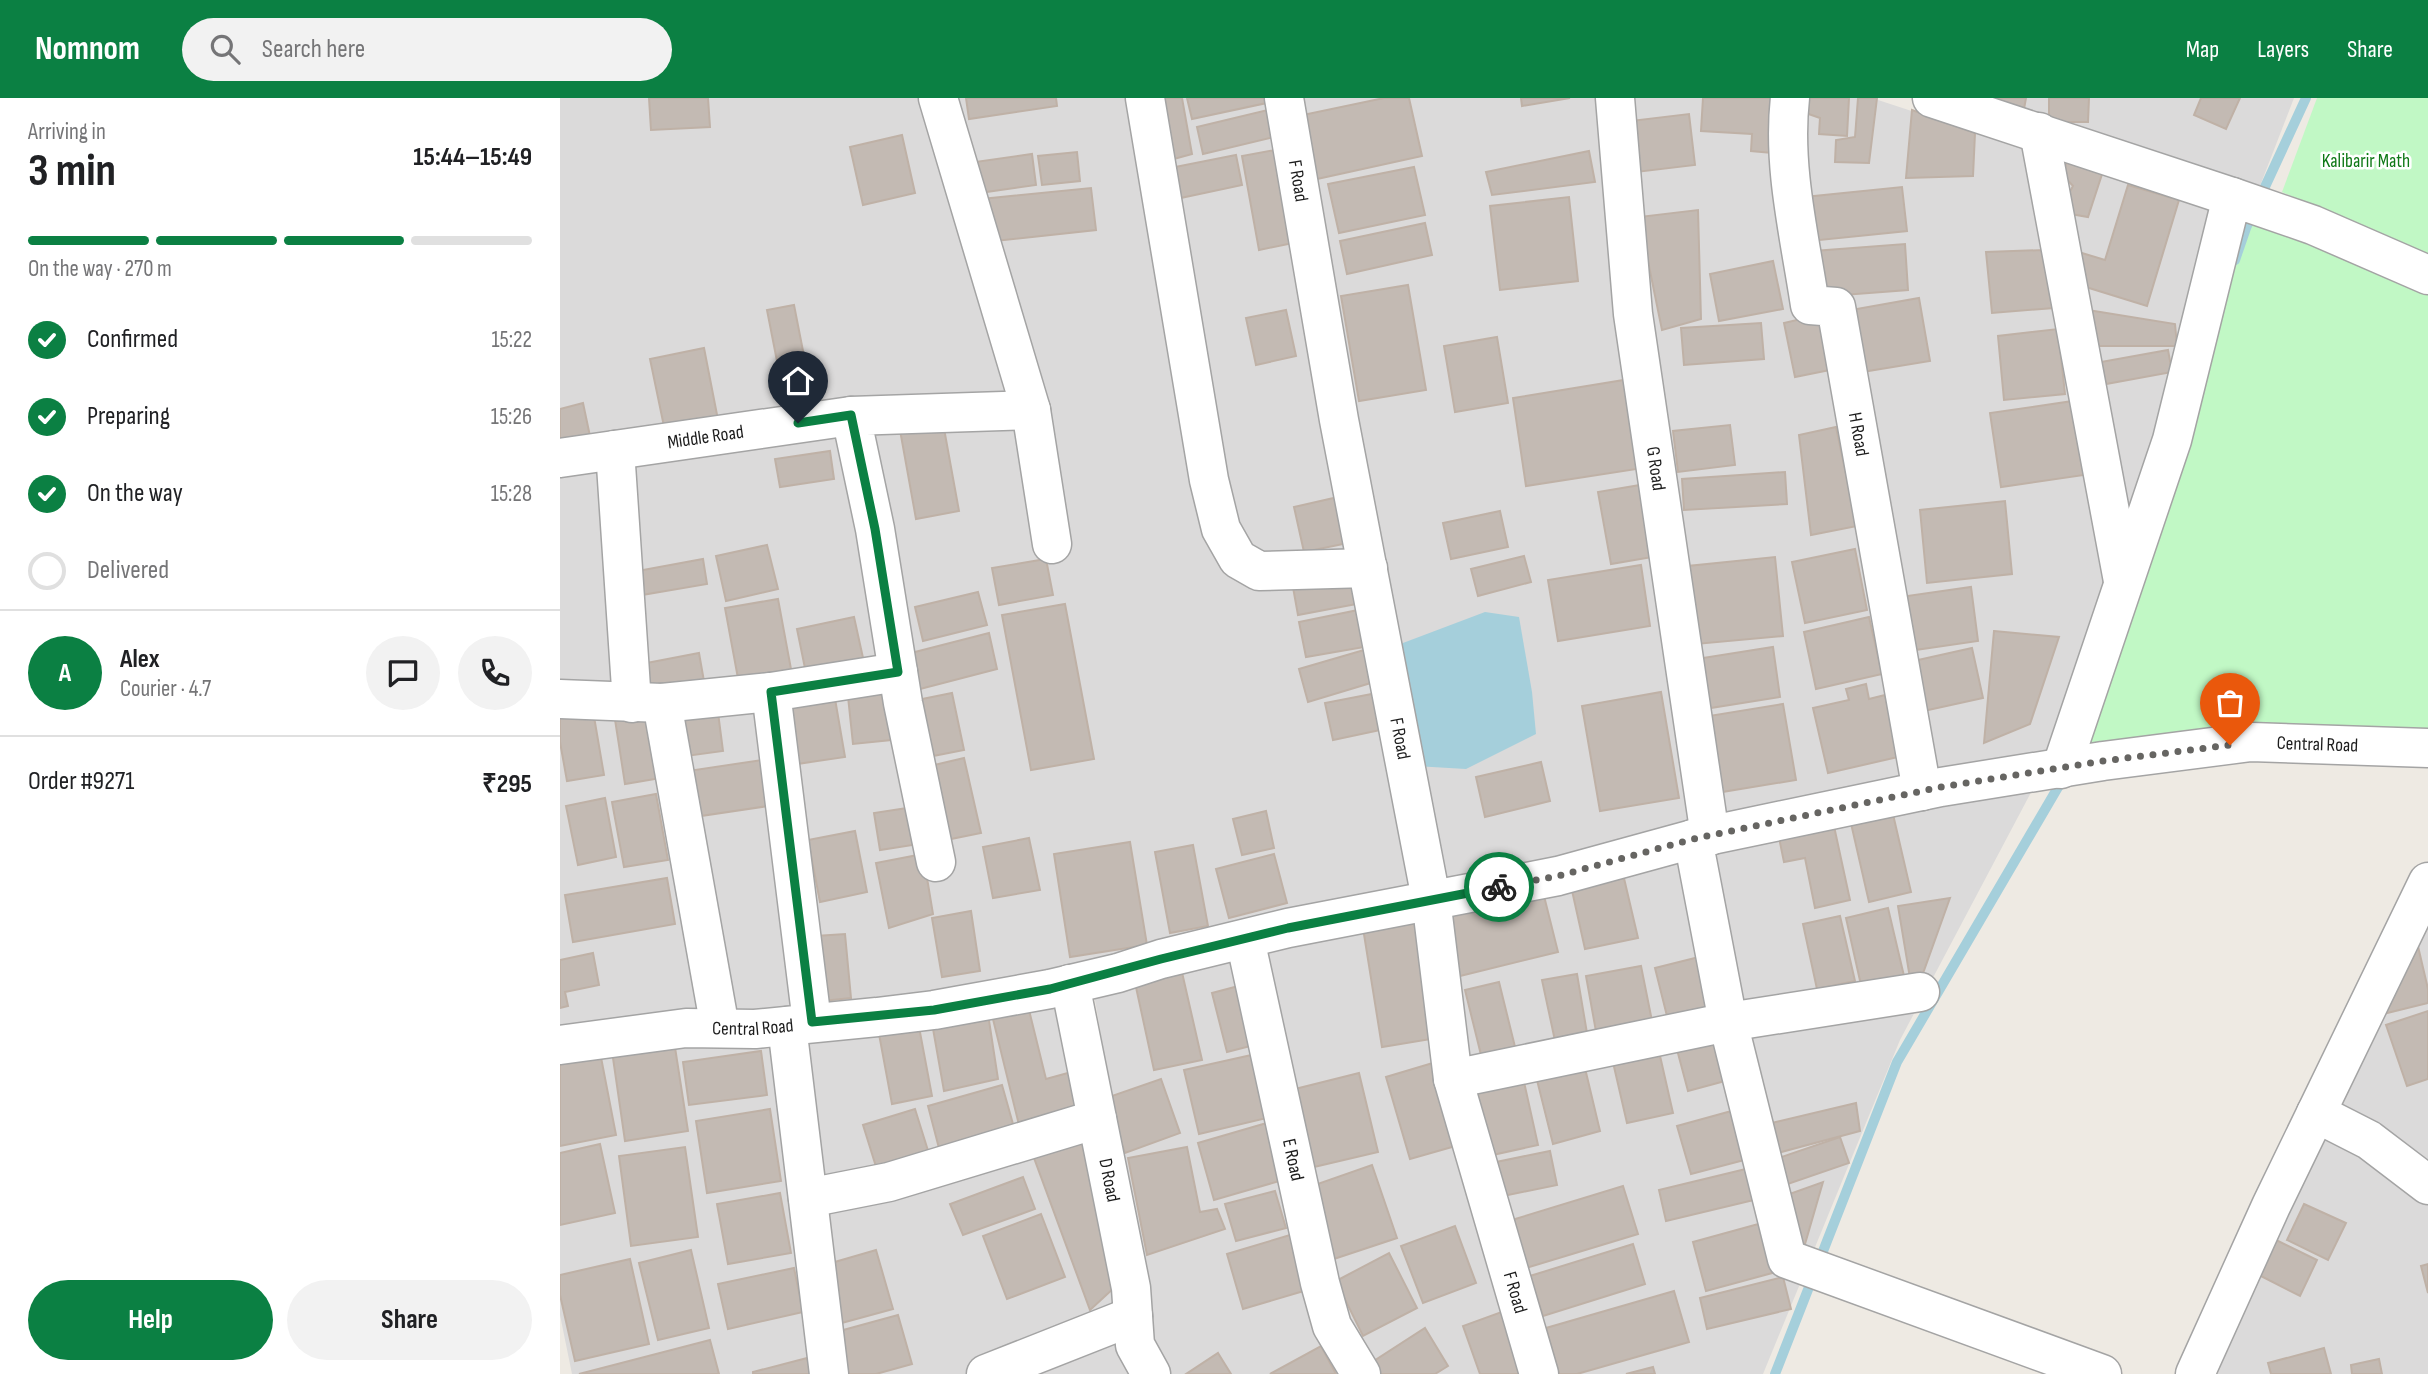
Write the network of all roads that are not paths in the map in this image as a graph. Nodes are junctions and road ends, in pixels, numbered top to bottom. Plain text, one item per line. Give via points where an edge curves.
1 (938, 98) edge
2 (1145, 98) edge
3 (1284, 98) edge
4 (1615, 98) edge
5 (1790, 98) edge
6 (1932, 98) edge
7 (2039, 132) junction
8 (2248, 203) junction
9 (2428, 275) edge
10 (1031, 410) junction
11 (851, 415) junction
12 (615, 450) junction
13 (560, 458) edge
14 (1052, 544) dead end
15 (1368, 568) junction
16 (2123, 585) junction
17 (898, 672) junction
18 (771, 692) junction
19 (560, 699) edge
20 (647, 703) junction
21 (2428, 748) edge
22 (2061, 769) junction
23 (1922, 791) junction
24 (1702, 837) junction
25 (936, 862) dead end
26 (2422, 895) edge
27 (1431, 899) junction
28 (1245, 939) junction
29 (2428, 943) edge
30 (1070, 984) junction
31 (1920, 992) dead end
32 (1727, 1022) junction
33 (800, 1024) junction
34 (720, 1028) junction
35 (560, 1045) edge
36 (1453, 1079) junction
37 (2316, 1113) junction
38 (1097, 1119) junction
39 (2428, 1185) edge
40 (808, 1198) junction
41 (1133, 1316) junction
42 (829, 1374) edge
43 (986, 1374) edge
44 (1151, 1374) edge
45 (1361, 1374) edge
46 (1539, 1374) edge
47 (2102, 1374) edge
48 (2195, 1374) edge

1 - 10 street
2 - 15 street via 1221,529 1238,559 1259,571
3 - 15 street, F Road
4 - 24 street, G Road via 1633,314
5 - 23 street, H Road via 1790,169 1810,305 1836,307
6 - 7 street
7 - 8 street
7 - 16 street
8 - 9 street
8 - 16 street
10 - 11 street, Middle Road
10 - 14 street
11 - 12 street, Middle Road
11 - 17 street
12 - 13 street, Middle Road
12 - 20 street
15 - 27 street, F Road
16 - 22 street
17 - 18 street
17 - 25 street
18 - 20 street
18 - 33 street
19 - 20 street
20 - 34 street
21 - 22 street, Central Road via 2251,742
22 - 23 street, Central Road
23 - 24 street, Central Road
24 - 27 street, Central Road via 1558,876
24 - 32 street, G Road
26 - 29 street
26 - 37 street
27 - 28 street, Central Road
27 - 36 street, F Road
28 - 30 street, Central Road
28 - 45 street, E Road via 1320,1283 1332,1326
30 - 33 street, Central Road via 934,1010
30 - 38 street, D Road
31 - 32 street
32 - 36 street
32 - 47 street, G Road via 1787,1259
33 - 34 street, Central Road
33 - 40 street
34 - 35 street, Central Road via 686,1028
36 - 46 street, F Road
37 - 39 street via 2369,1140
37 - 48 street
38 - 40 street via 889,1182
38 - 41 street, D Road
40 - 42 street
41 - 43 street
41 - 44 street, D Road via 1135,1345

